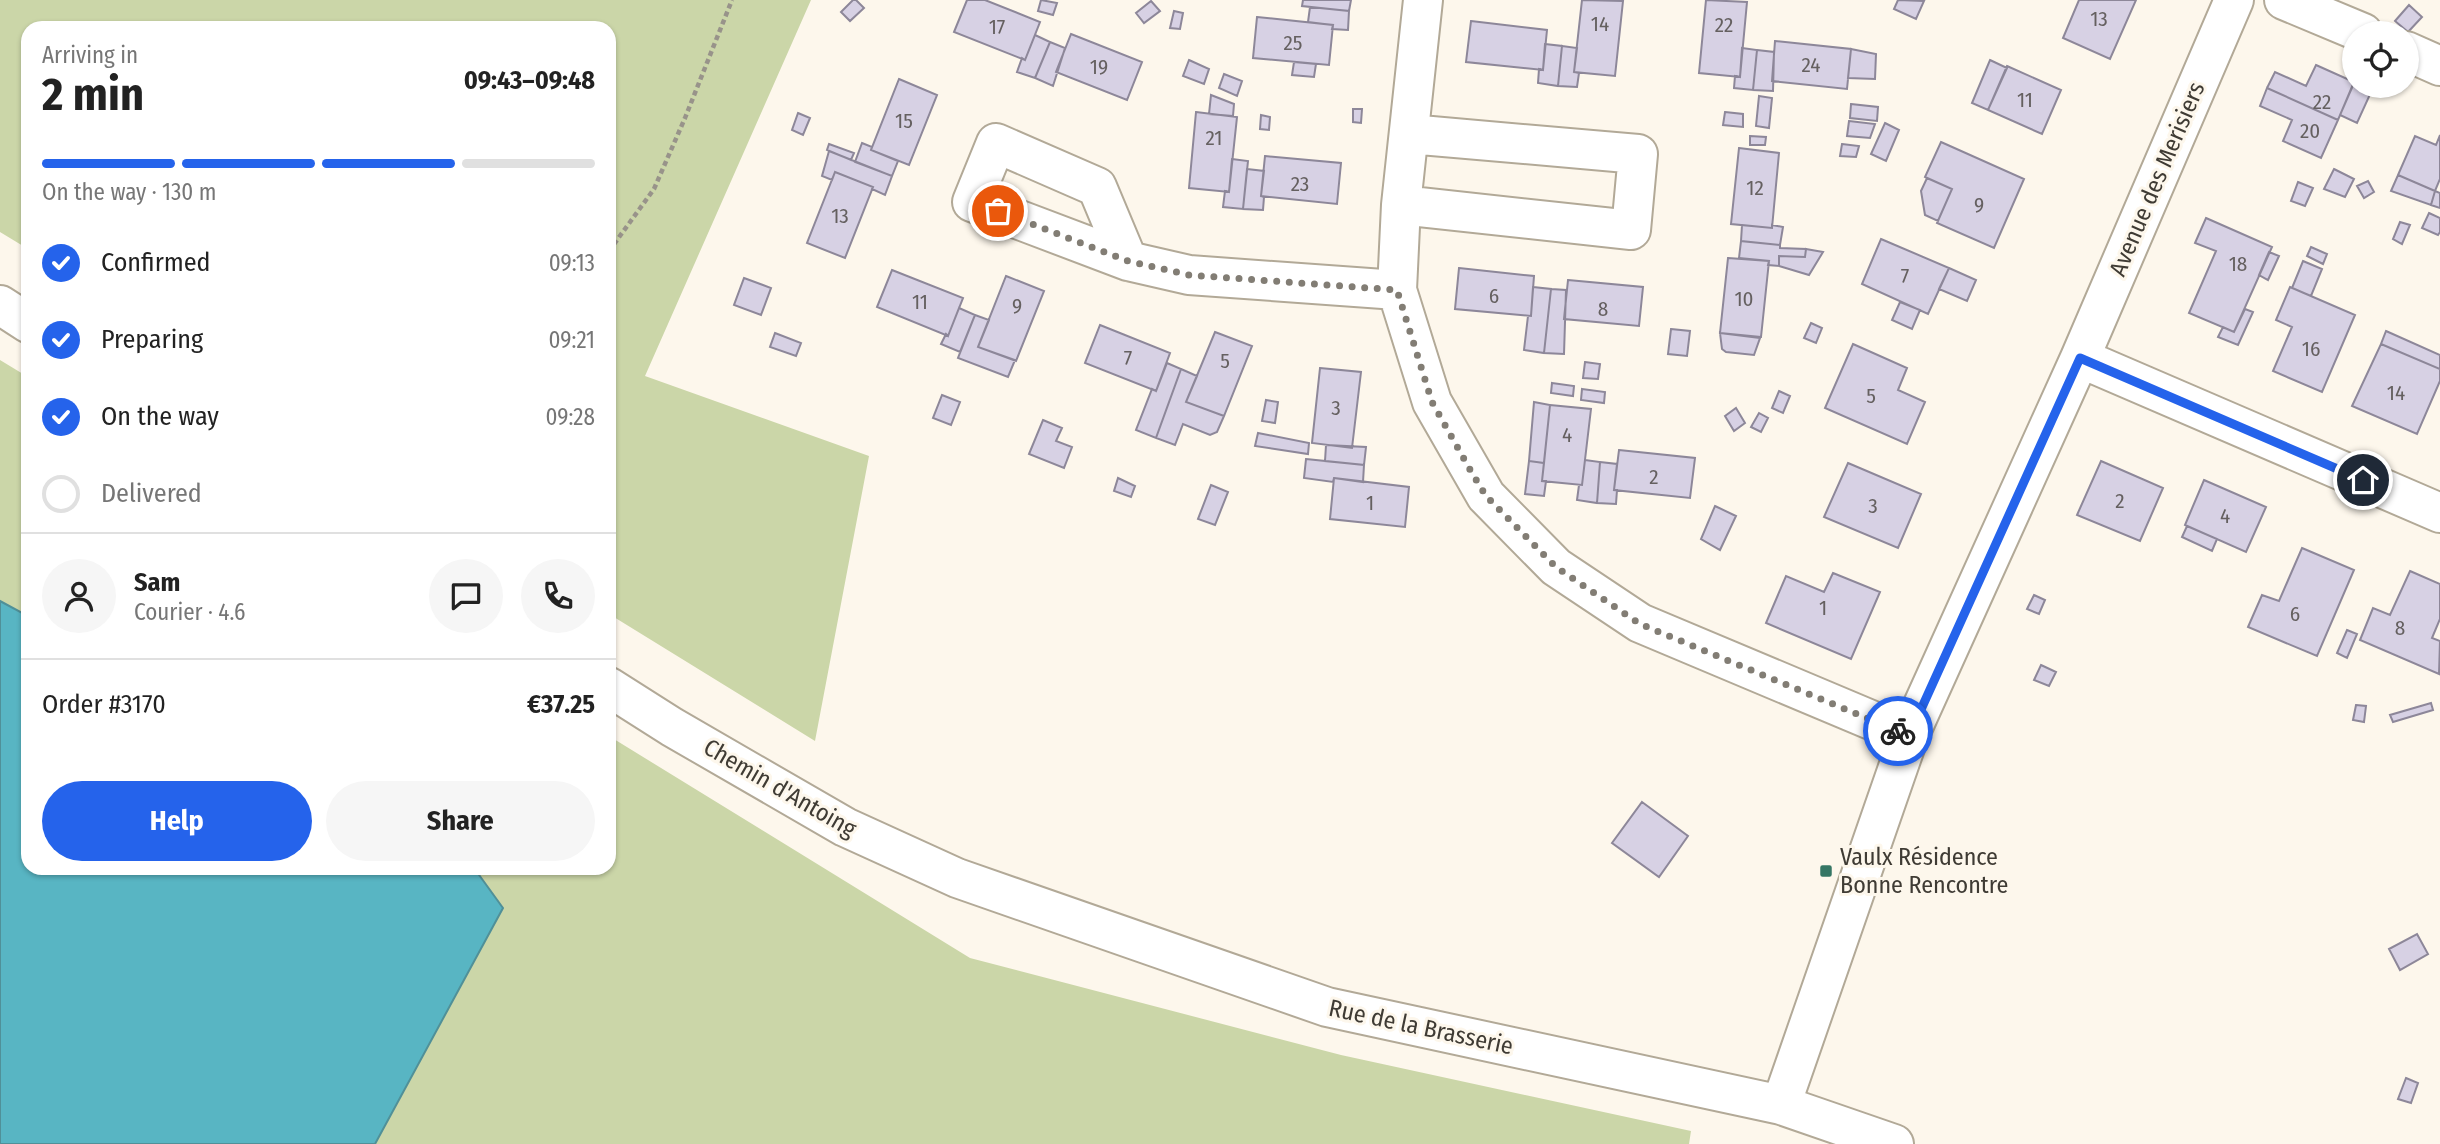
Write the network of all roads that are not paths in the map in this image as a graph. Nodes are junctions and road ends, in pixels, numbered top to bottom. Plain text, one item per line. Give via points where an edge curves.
1 (1423, 0) edge
2 (2234, 0) edge
3 (2284, 0) edge
4 (2342, 24) edge
5 (2419, 57) edge
6 (2440, 66) edge
7 (1409, 134) junction
8 (1401, 205) junction
9 (1128, 261) dead end
10 (1397, 290) junction
11 (0, 306) edge
12 (21, 319) edge
13 (2080, 358) junction
14 (2440, 513) edge
15 (616, 691) edge
16 (1909, 736) junction
17 (957, 878) joint
18 (1782, 1105) junction
19 (1894, 1144) edge

1 - 7 street
2 - 13 street, Avenue des Merisiers
3 - 4 street
5 - 6 street
7 - 8 street
7 - 8 street via 1638,155 1631,230
8 - 10 street
9 - 10 street via 1189,275
10 - 16 street via 1432,402 1479,485 1556,567 1640,624
11 - 12 street
13 - 14 street
13 - 16 street, Avenue des Merisiers
15 - 17 street, Chemin d'Antoing via 845,827
16 - 18 street, Avenue des Merisiers
17 - 18 street, Rue de la Brasserie via 1327,1007
18 - 19 street, Rue de la Brasserie

